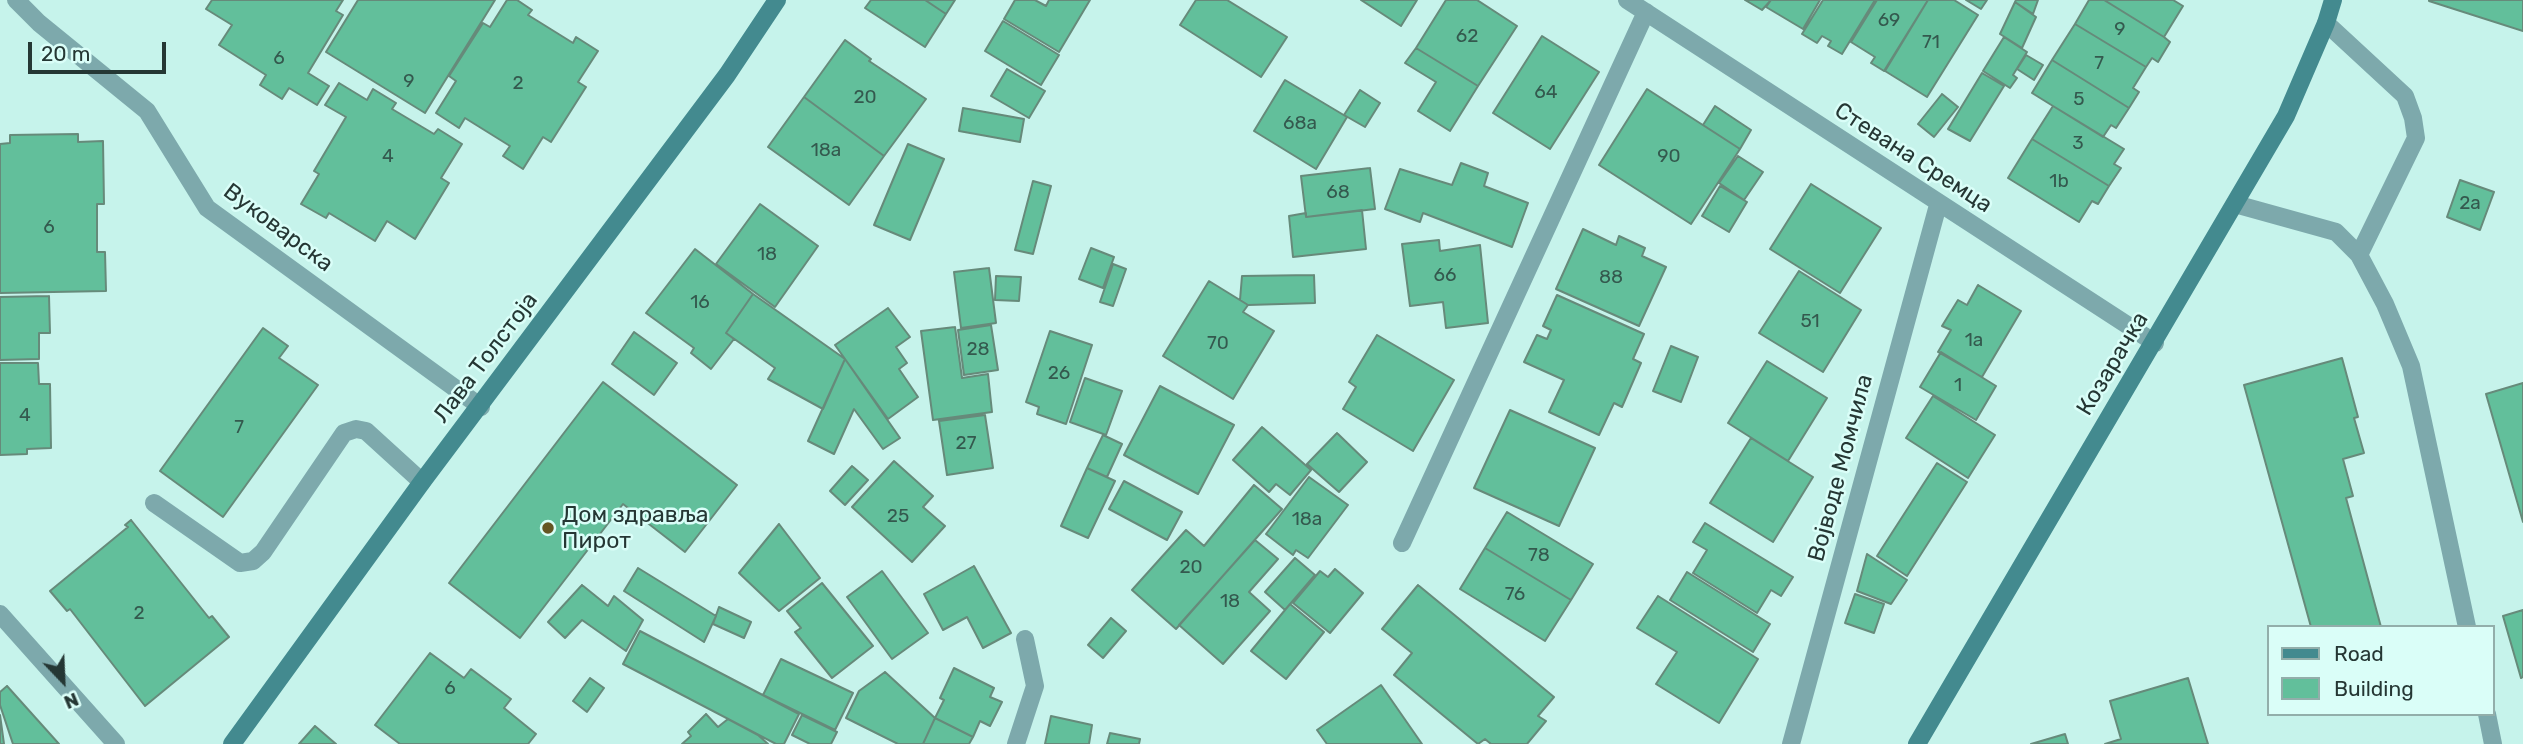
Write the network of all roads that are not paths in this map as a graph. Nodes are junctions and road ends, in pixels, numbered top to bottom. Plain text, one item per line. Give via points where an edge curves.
1 (16, 0) edge
2 (776, 0) edge
3 (1627, 0) edge
4 (2333, 0) edge
5 (1646, 12) junction
6 (2326, 23) junction
7 (2235, 204) junction
8 (1938, 205) junction
9 (2359, 255) junction
10 (2155, 343) junction
11 (481, 407) junction
12 (422, 482) junction
13 (154, 503) dead end
14 (1402, 543) dead end
15 (0, 614) edge
16 (2468, 625) edge
17 (1025, 639) dead end
18 (2487, 716) edge
19 (116, 744) edge
20 (232, 744) edge
21 (1016, 744) edge
22 (1791, 744) edge
23 (1916, 744) edge
24 (2493, 744) edge

1 - 11 street, Вуковарска via 147,111 207,208
2 - 11 street, Лава Толстоја via 727,75
3 - 5 street, Стевана Сремца
4 - 6 street, Козарачка
5 - 8 street, Стевана Сремца
5 - 14 street
6 - 7 street, Козарачка via 2286,116
6 - 9 street via 2405,96 2416,138
7 - 9 street via 2336,232
7 - 10 street, Козарачка
8 - 10 street, Стевана Сремца
8 - 22 street, Војводе Момчила
9 - 16 street via 2411,366
10 - 23 street, Козарачка
11 - 12 street, Лава Толстоја
12 - 13 street via 366,431 344,433 263,552 253,561 240,563
12 - 20 street, Лава Толстоја
15 - 19 street
17 - 21 street via 1035,686
18 - 24 street

